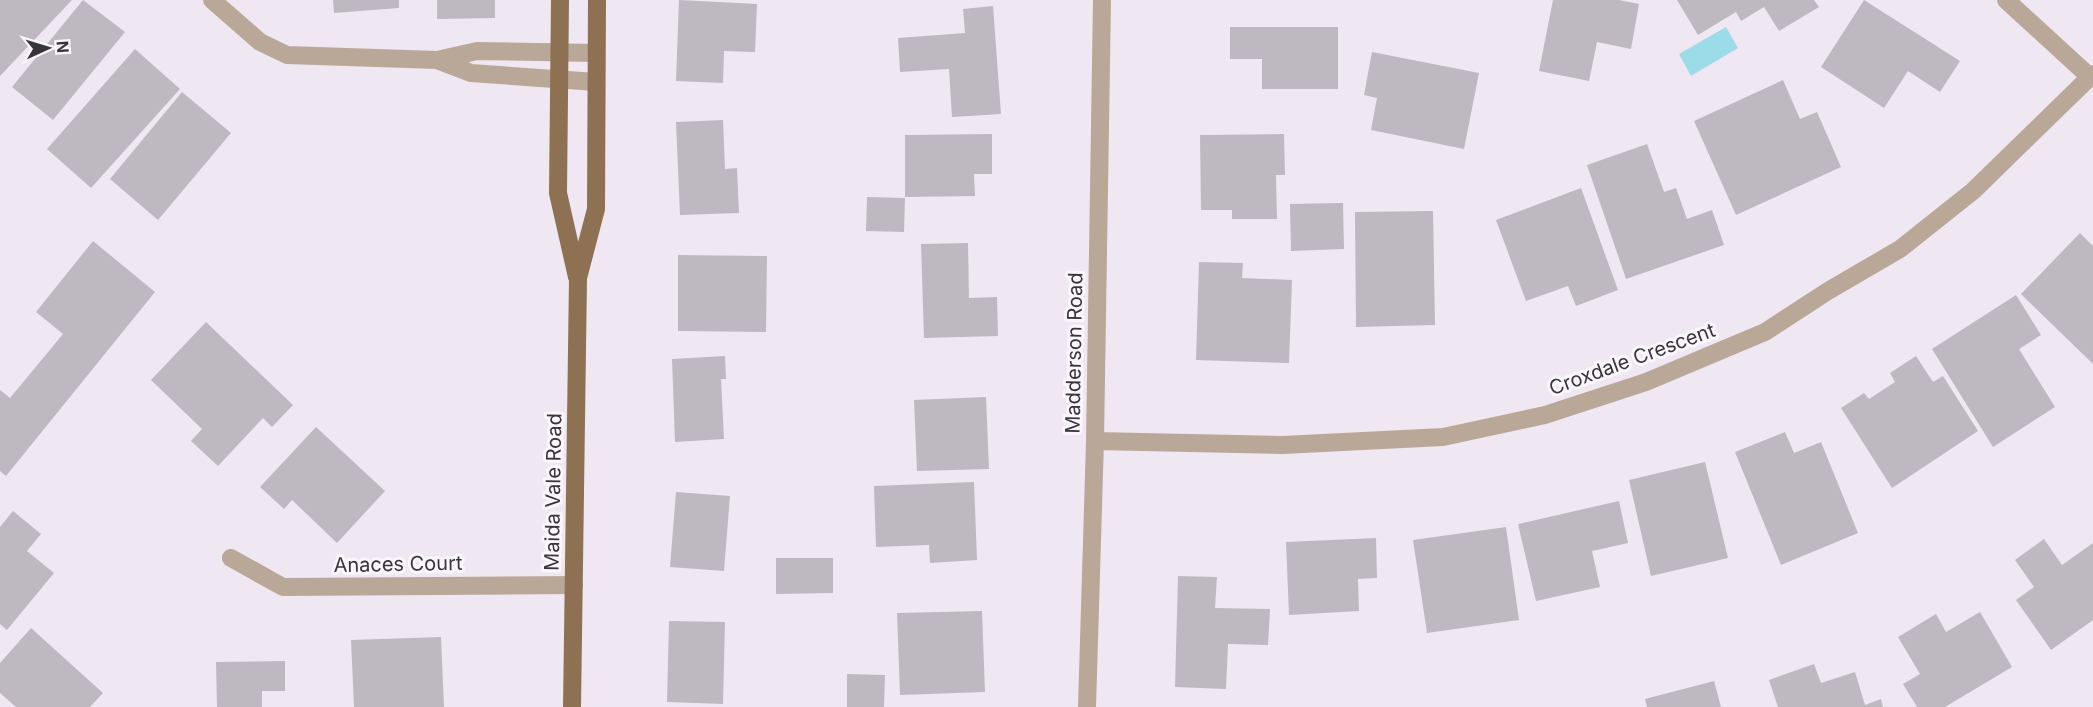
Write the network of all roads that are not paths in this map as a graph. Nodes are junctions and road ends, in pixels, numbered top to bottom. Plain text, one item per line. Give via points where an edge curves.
1 (212, 0) edge
2 (560, 0) edge
3 (597, 0) edge
4 (1102, 0) edge
5 (2006, 0) edge
6 (558, 52) junction
7 (596, 53) junction
8 (437, 60) junction
9 (2092, 76) edge
10 (558, 81) junction
11 (596, 82) junction
12 (578, 278) junction
13 (1095, 441) junction
14 (231, 558) dead end
15 (574, 585) junction
16 (572, 707) edge
17 (1087, 707) edge

1 - 8 street via 260,42 287,55
2 - 6 main road, Maida Vale Road
3 - 7 main road, Maida Vale Road
4 - 13 street, Madderson Road
5 - 9 street
6 - 7 street
6 - 8 street via 477,51
6 - 10 main road, Maida Vale Road
7 - 11 main road, Maida Vale Road
8 - 10 street via 471,73
9 - 13 street, Croxdale Crescent via 1973,191 1900,249 1765,332 1646,382 1545,415 1443,437 1283,445
10 - 11 street
10 - 12 main road, Maida Vale Road via 558,193
11 - 12 main road, Maida Vale Road via 596,209
12 - 15 main road, Maida Vale Road
13 - 17 street, Madderson Road
14 - 15 street, Anaces Court via 283,587
15 - 16 main road, Maida Vale Road

